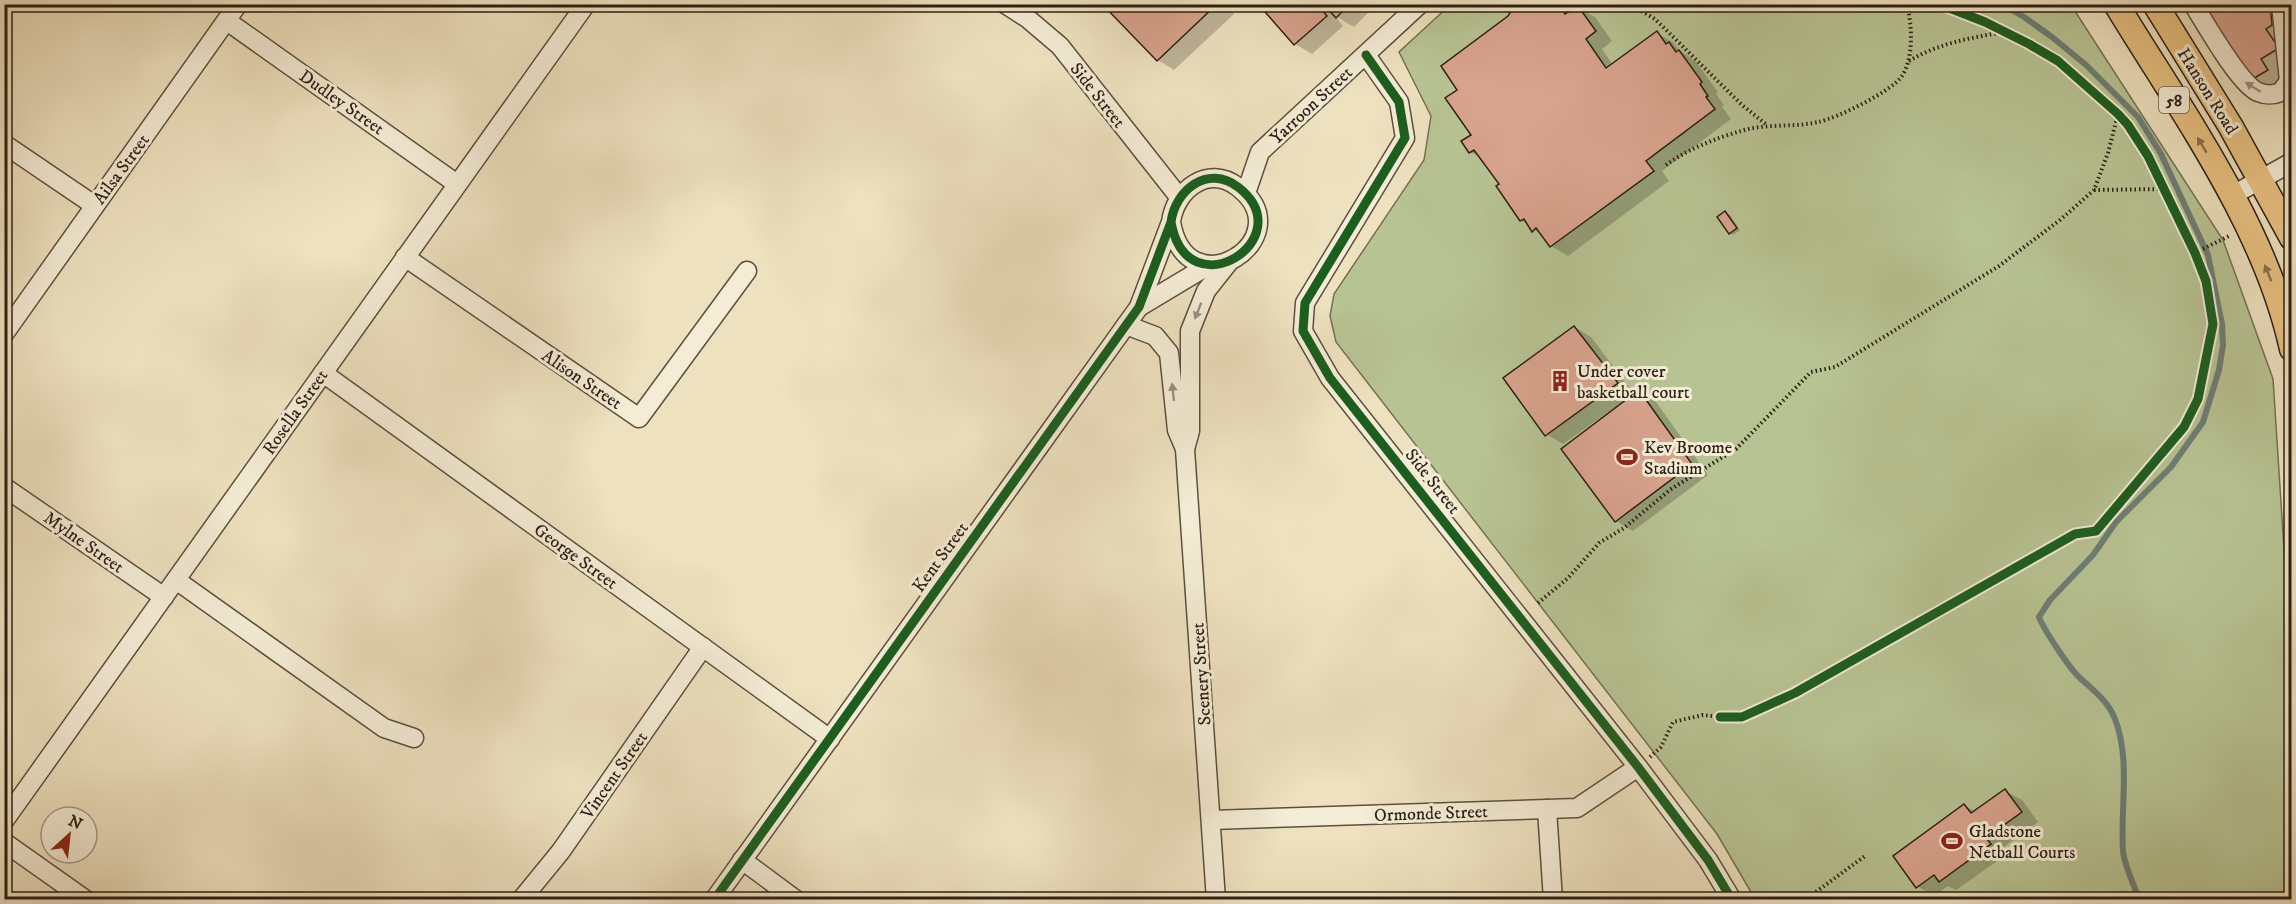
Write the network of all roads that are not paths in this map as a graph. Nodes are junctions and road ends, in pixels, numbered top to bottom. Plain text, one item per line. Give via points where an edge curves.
1 (238, 4) edge
2 (586, 4) edge
3 (1005, 4) edge
4 (1420, 4) edge
5 (2116, 4) edge
6 (2155, 4) edge
7 (2193, 4) edge
8 (2281, 4) edge
9 (227, 21) junction
10 (1366, 55) junction
11 (4, 144) edge
12 (2292, 162) edge
13 (2261, 179) junction
14 (457, 184) junction
15 (1246, 193) junction
16 (2233, 195) junction
17 (1179, 197) junction
18 (94, 206) junction
19 (1171, 222) junction
20 (2292, 238) edge
21 (405, 257) junction
22 (1229, 262) junction
23 (1209, 265) junction
24 (747, 271) dead end
25 (1139, 306) junction
26 (1126, 325) junction
27 (4, 334) edge
28 (2292, 349) edge
29 (323, 373) junction
30 (1185, 449) junction
31 (4, 487) edge
32 (176, 580) junction
33 (164, 597) junction
34 (703, 647) junction
35 (414, 738) dead end
36 (830, 739) junction
37 (1638, 767) junction
38 (1547, 809) junction
39 (1211, 820) junction
40 (4, 821) edge
41 (4, 842) edge
42 (742, 860) junction
43 (86, 900) edge
44 (521, 900) edge
45 (714, 900) edge
46 (796, 900) edge
47 (1216, 900) edge
48 (1553, 900) edge
49 (1732, 900) edge

1 - 9 street, Ailsa Street
2 - 14 street, Rosella Street
3 - 17 street, Side Street via 1060,46
4 - 10 street, Yarroon Street
16 -> 5 main road, Hanson Road / 58
6 - 13 main road, Hanson Road / 58
8 -> 7 street via 2290,74 2286,87 2275,94 2258,92 2244,81
9 - 14 street, Dudley Street
9 - 18 street, Ailsa Street
10 - 15 street, Yarroon Street via 1260,152
10 - 37 street, Side Street via 1399,102 1405,138 1305,303 1303,331 1330,378
11 - 18 street
12 - 13 street
13 - 16 street
13 - 20 main road, 58
14 - 21 street, Rosella Street
15 - 17 street via 1234,183 1219,179 1190,186
15 - 22 street via 1255,207 1257,224 1253,240 1243,254
28 -> 16 main road, 58 via 2276,293
17 - 19 street
18 - 27 street, Ailsa Street
19 - 23 street via 1182,250
19 - 25 street, Kent Street
21 - 24 street, Alison Street via 639,418
21 - 29 street, Rosella Street
22 - 23 street
22 -> 30 street, Scenery Street via 1206,291 1190,332 1190,431
23 - 25 street, Kent Street
25 - 26 street, Kent Street
30 -> 26 street, Scenery Street via 1177,430 1169,353 1155,336
26 - 36 street, Kent Street
29 - 32 street, Rosella Street
29 - 34 street, George Street
30 - 39 street, Scenery Street
31 - 33 street, Mylne Street
32 - 33 street, Rosella Street
32 - 35 street via 384,728
33 - 40 street, Rosella Street
34 - 36 street, George Street
34 - 44 street, Vincent Street via 561,851
36 - 42 street, Kent Street
37 - 38 street, Ormonde Street via 1576,808
37 - 49 street, Side Street via 1708,860
38 - 39 street, Ormonde Street
38 - 48 street
39 - 47 street, Scenery Street
41 - 43 street
42 - 45 street, Kent Street
42 - 46 street

